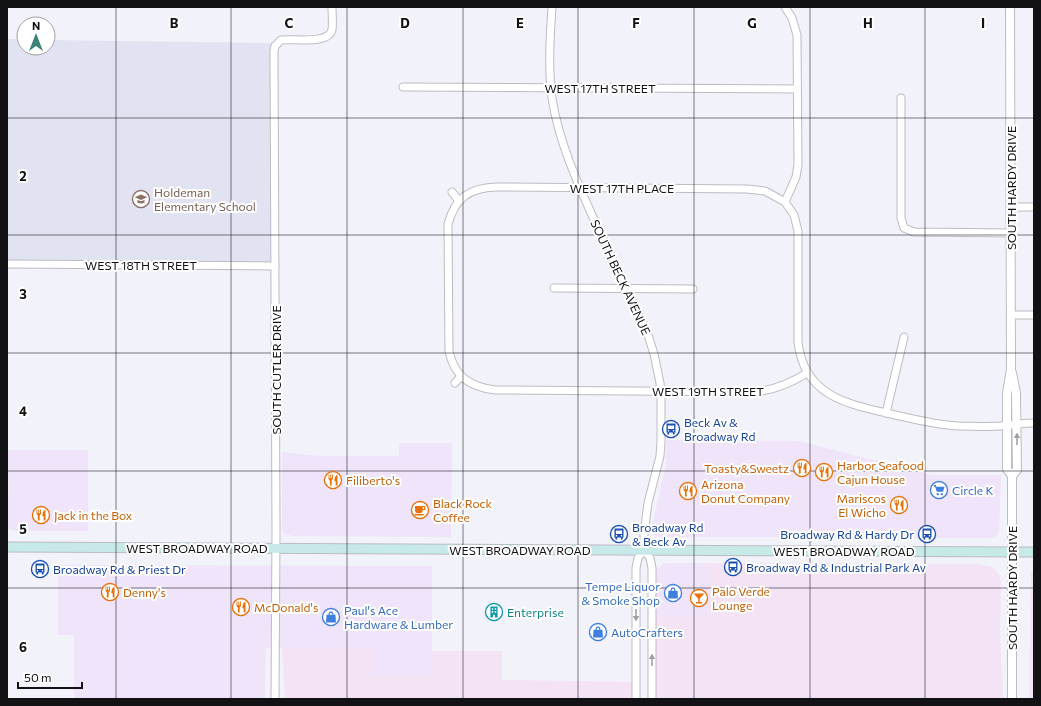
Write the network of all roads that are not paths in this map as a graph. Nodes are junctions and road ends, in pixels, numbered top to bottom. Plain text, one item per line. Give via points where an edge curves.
1 (332, 7) edge
2 (552, 7) edge
3 (786, 7) edge
4 (1010, 7) edge
5 (403, 87) dead end
6 (551, 88) junction
7 (797, 89) junction
8 (901, 98) dead end
9 (579, 188) junction
10 (452, 192) dead end
11 (459, 201) junction
12 (785, 202) junction
13 (1011, 207) junction
14 (1034, 207) edge
15 (1011, 233) junction
16 (7, 264) edge
17 (275, 266) junction
18 (554, 288) dead end
19 (627, 289) junction
20 (693, 289) dead end
21 (1011, 315) junction
22 (1034, 315) edge
23 (904, 337) dead end
24 (1011, 369) junction
25 (808, 373) junction
26 (462, 376) junction
27 (455, 384) dead end
28 (660, 391) junction
29 (886, 413) junction
30 (1016, 423) junction
31 (1034, 423) edge
32 (1007, 425) junction
33 (1012, 476) junction
34 (7, 547) edge
35 (276, 548) junction
36 (644, 550) junction
37 (1011, 552) junction
38 (1034, 552) edge
39 (275, 699) edge
40 (636, 699) edge
41 (652, 699) edge
42 (1012, 699) edge

1 - 17 street, SOUTH CUTLER DRIVE via 332,30 328,36 321,39 286,39 278,42 276,46
2 - 6 street, SOUTH BECK AVENUE via 549,50
3 - 7 street via 797,35
4 - 13 street, SOUTH HARDY DRIVE
5 - 6 street, WEST 17TH STREET
6 - 7 street, WEST 17TH STREET
6 - 9 street, SOUTH BECK AVENUE via 561,138
7 - 12 street via 797,171
8 - 15 street via 901,218 904,228 914,232
9 - 11 street, WEST 17TH PLACE via 488,187 471,192
9 - 12 street, WEST 17TH PLACE via 756,190 773,194
9 - 19 street, SOUTH BECK AVENUE
10 - 11 street
11 - 26 street, WEST 19TH STREET via 450,216 448,233 448,345 453,365
12 - 25 street via 794,215 798,230 798,342
13 - 14 street
13 - 15 street, SOUTH HARDY DRIVE
15 - 21 street, SOUTH HARDY DRIVE
16 - 17 street, WEST 18TH STREET
17 - 35 street, SOUTH CUTLER DRIVE
18 - 19 street
19 - 20 street
19 - 28 street, SOUTH BECK AVENUE via 652,347
21 - 22 street
21 - 24 street, SOUTH HARDY DRIVE
23 - 29 street
24 - 30 street, SOUTH HARDY DRIVE via 1016,393
24 - 32 street, SOUTH HARDY DRIVE via 1007,393
25 - 28 street, WEST 19TH STREET via 784,386 763,392
25 - 29 street via 823,391 837,399
26 - 27 street
26 - 28 street, WEST 19TH STREET via 476,386 495,390
28 - 36 street, SOUTH BECK AVENUE via 660,456 648,503
29 - 32 street via 958,426
30 - 31 street
30 - 32 street
33 -> 30 street, SOUTH HARDY DRIVE via 1016,470
32 - 33 street, SOUTH HARDY DRIVE via 1007,469
33 - 37 street, SOUTH HARDY DRIVE
34 - 35 main road, WEST BROADWAY ROAD
35 - 36 main road, WEST BROADWAY ROAD
35 - 39 street, SOUTH CUTLER DRIVE
36 - 37 main road, WEST BROADWAY ROAD
36 -> 40 street via 638,558 636,568
41 -> 36 street via 652,568 650,558
37 - 38 main road, WEST BROADWAY ROAD
37 - 42 street, SOUTH HARDY DRIVE

